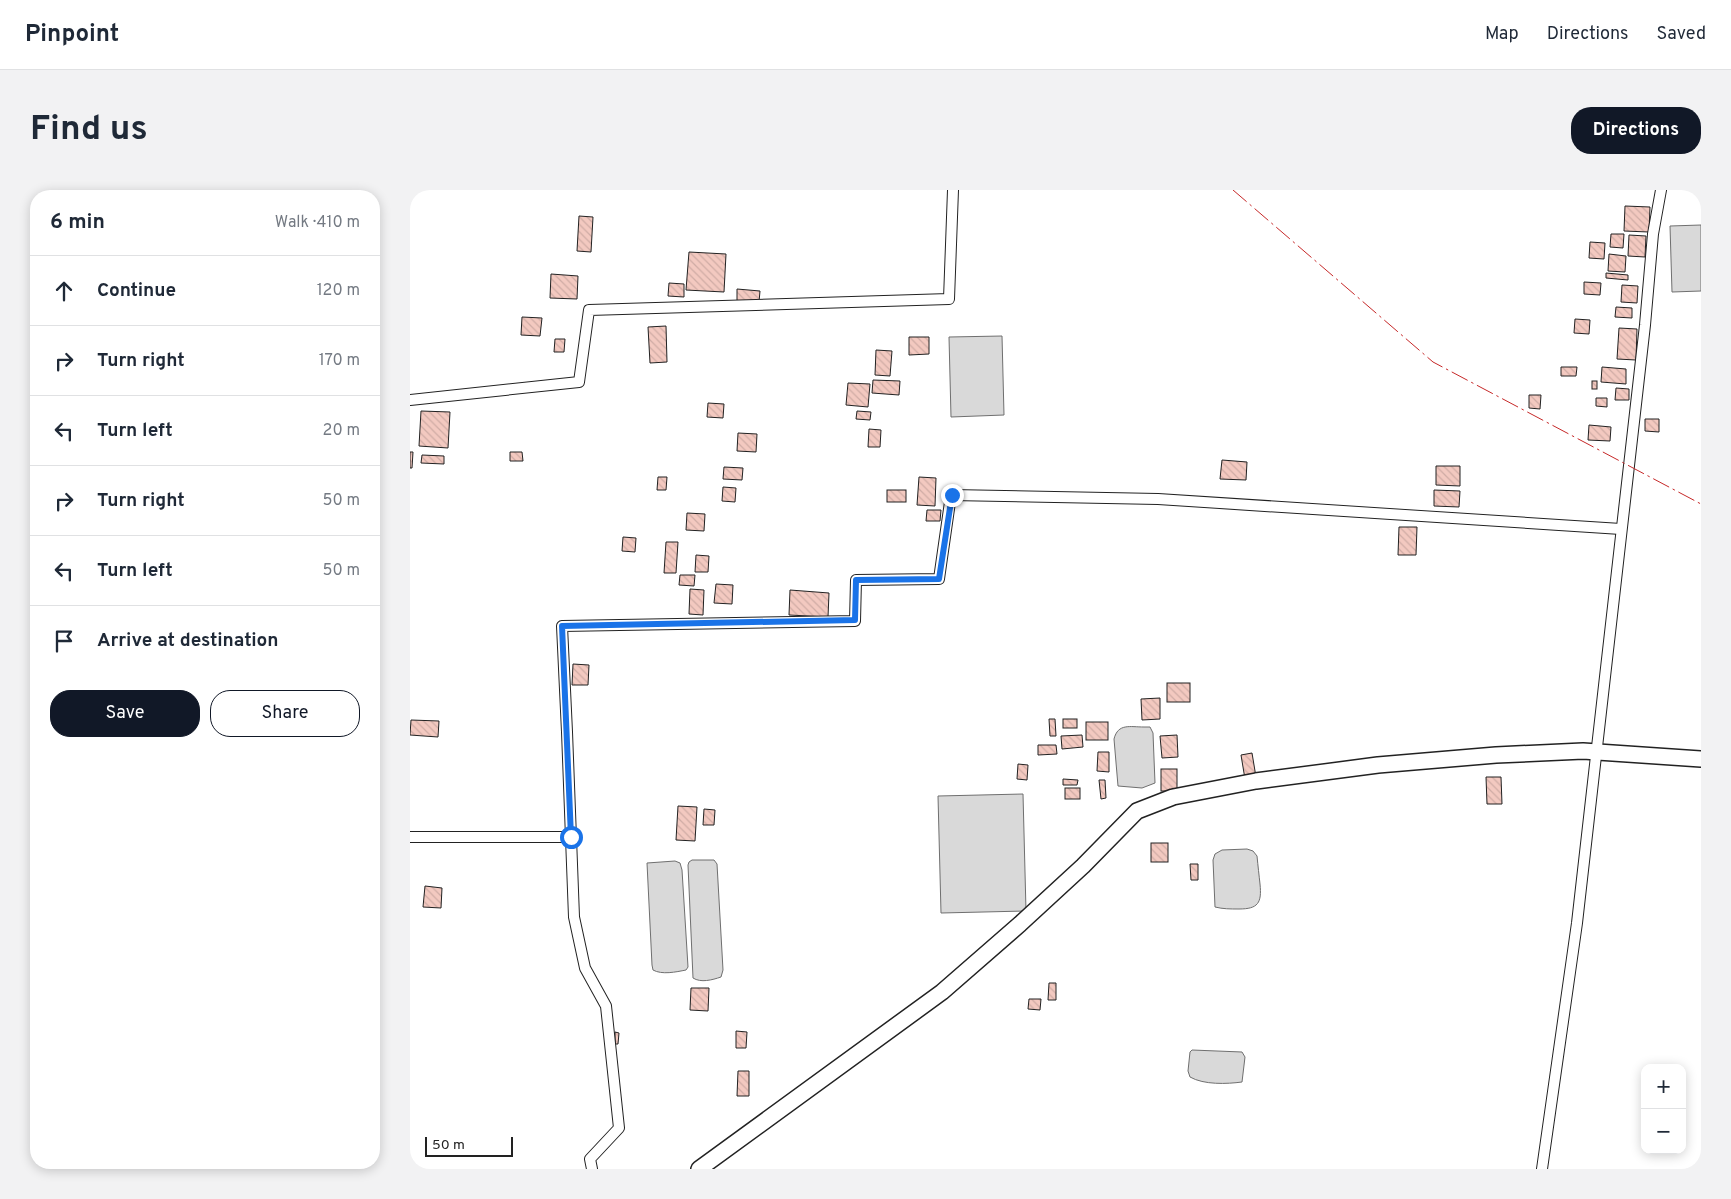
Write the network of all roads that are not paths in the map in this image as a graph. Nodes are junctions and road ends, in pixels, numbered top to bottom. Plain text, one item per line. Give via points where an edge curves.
1 (953, 190) edge
2 (1661, 190) edge
3 (410, 400) edge
4 (1621, 529) junction
5 (1596, 752) junction
6 (1701, 759) edge
7 (410, 837) edge
8 (571, 837) junction
9 (592, 1169) edge
10 (699, 1169) edge
11 (1542, 1169) edge

1 - 3 street via 949,299 589,310 579,382
2 - 4 street via 1653,234
4 - 5 street
4 - 8 street via 1158,499 952,495 939,579 856,580 855,620 562,626
5 - 6 main road
5 - 10 main road via 1496,755 1378,765 1256,781 1173,797 1137,811 1083,866 942,992
5 - 11 street via 1577,922
7 - 8 street
8 - 9 street via 574,917 585,968 606,1006 619,1128 590,1159

